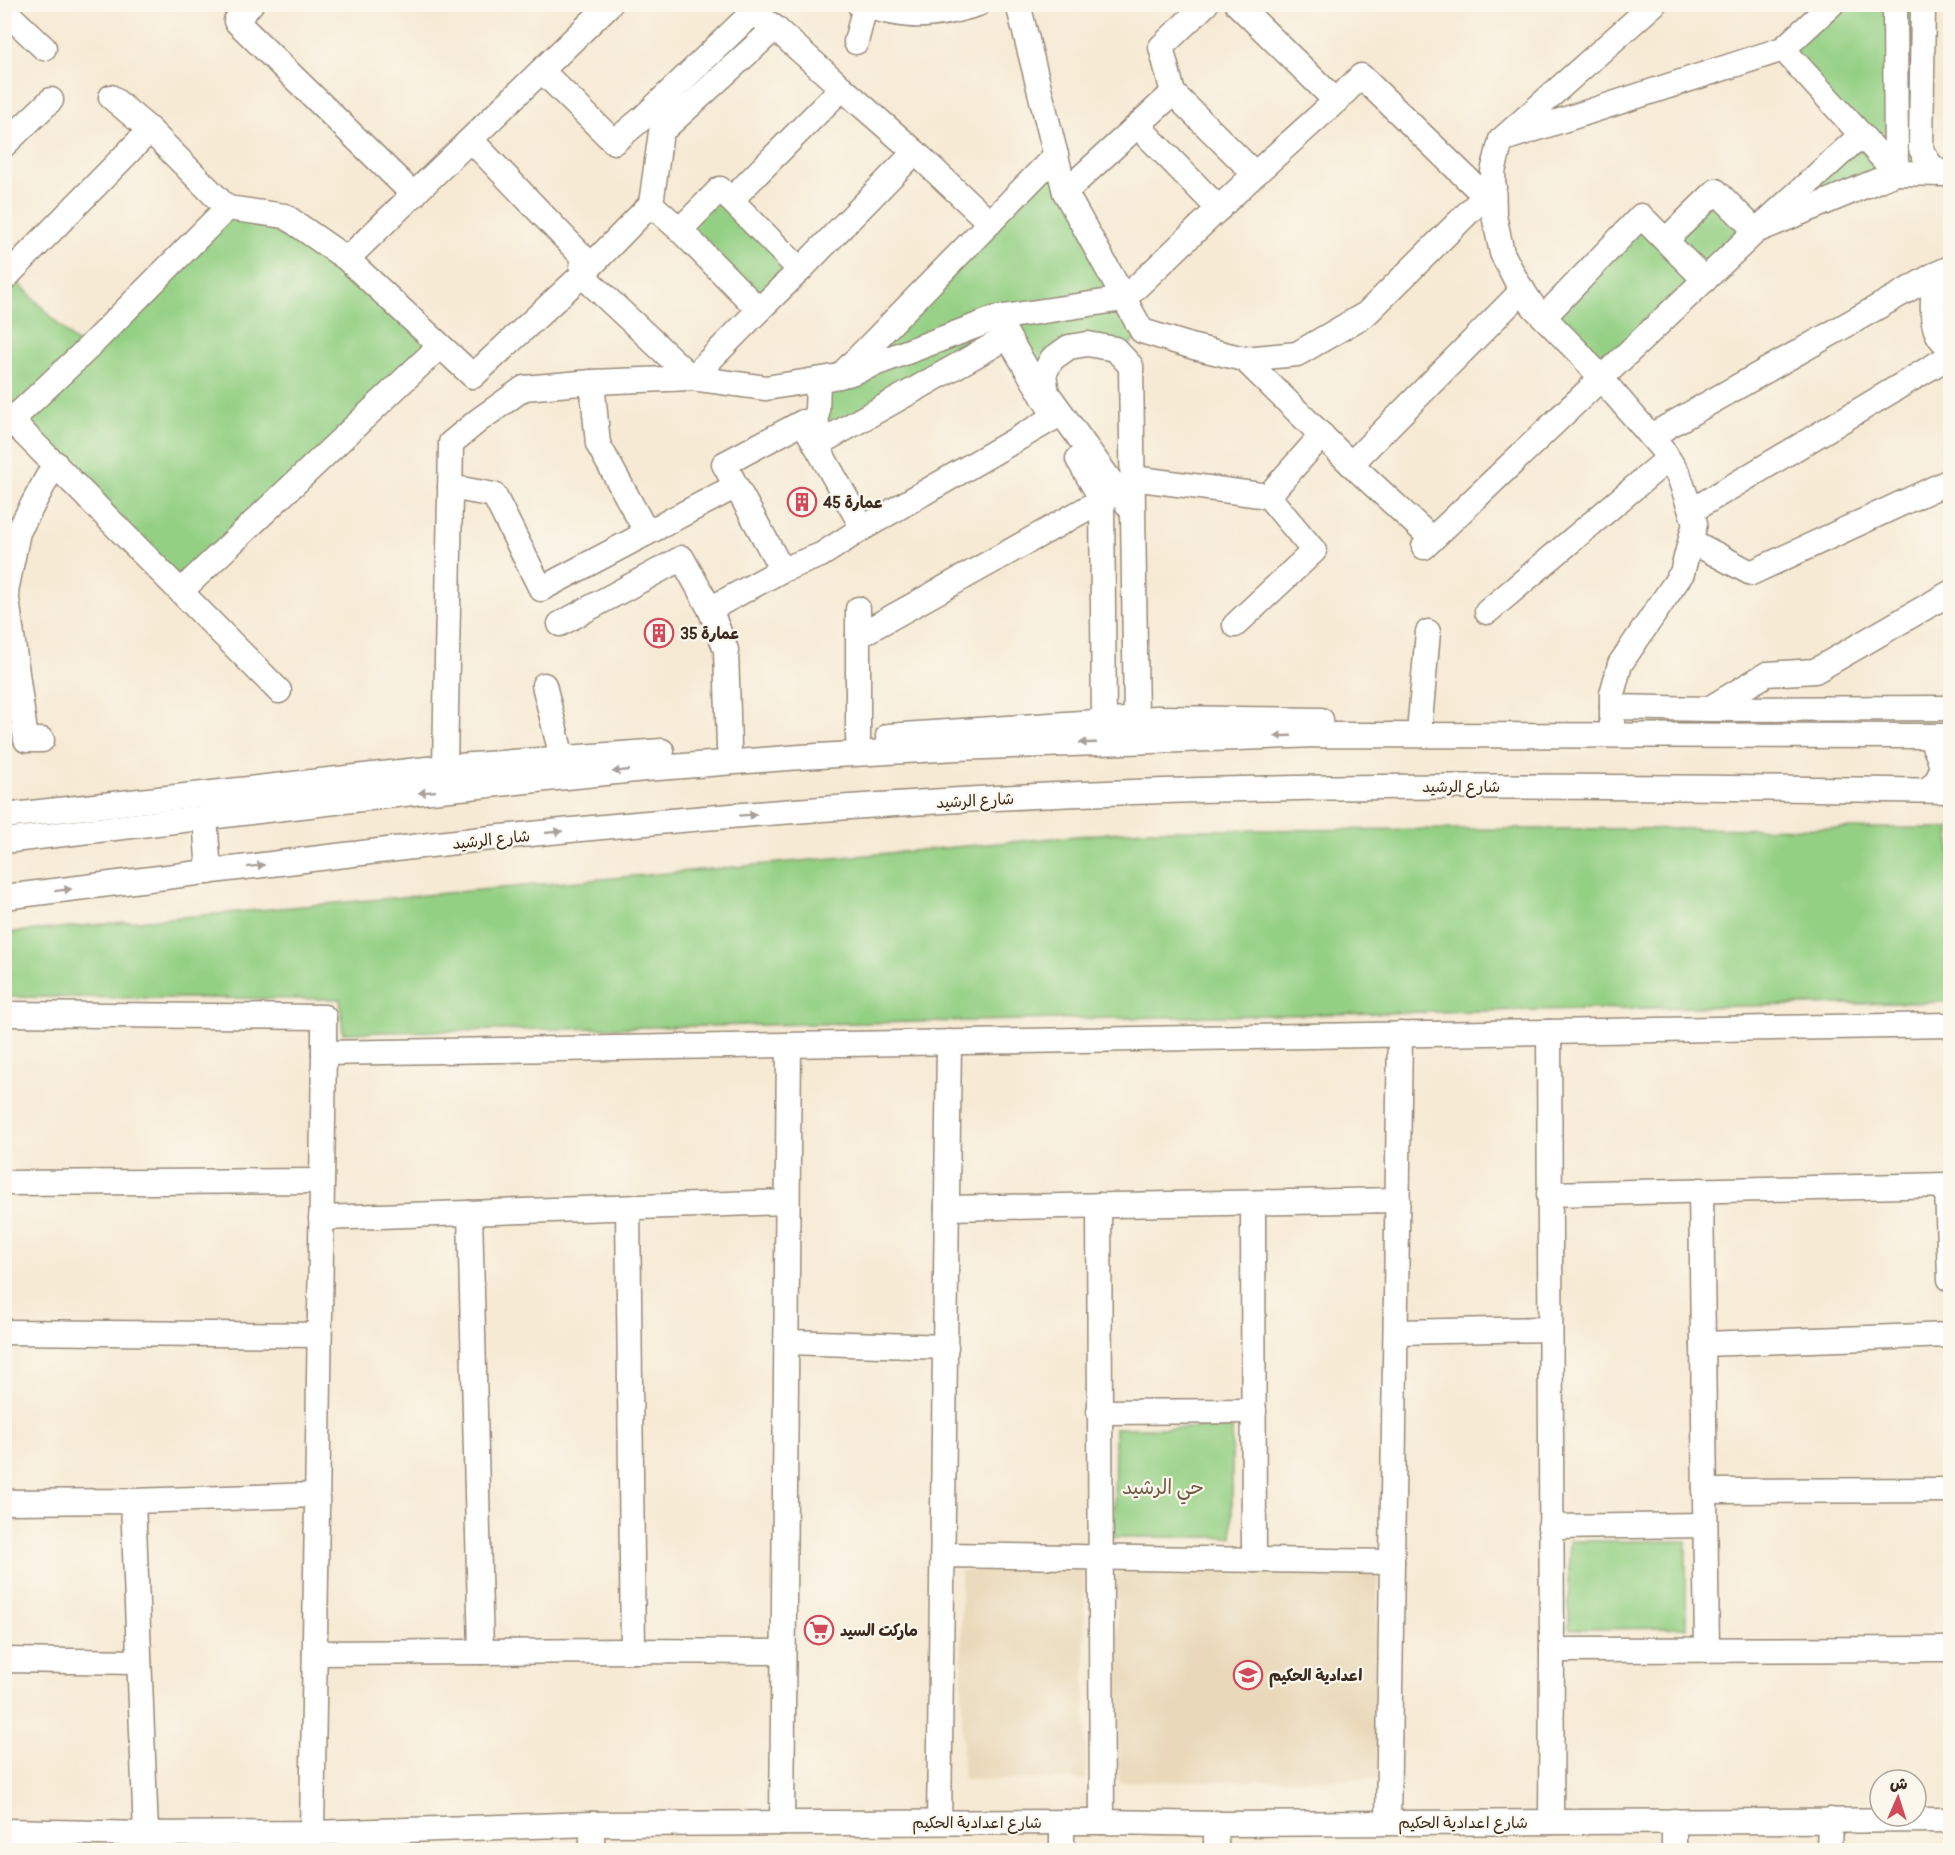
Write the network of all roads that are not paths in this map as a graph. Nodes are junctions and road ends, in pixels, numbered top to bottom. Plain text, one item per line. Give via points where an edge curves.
1 (251, 4) edge
2 (610, 4) edge
3 (978, 4) edge
4 (1018, 4) edge
5 (1206, 4) edge
6 (1237, 4) edge
7 (1832, 4) edge
8 (1895, 4) edge
9 (1923, 4) edge
10 (862, 5) edge
11 (1651, 6) edge
12 (4, 10) edge
13 (775, 28) junction
14 (856, 42) dead end
15 (44, 48) dead end
16 (1783, 49) junction
17 (542, 71) junction
18 (842, 88) junction
19 (1173, 93) junction
20 (111, 97) dead end
21 (51, 100) dead end
22 (1336, 101) junction
23 (1138, 126) junction
24 (150, 130) junction
25 (1861, 135) junction
26 (471, 140) junction
27 (1501, 140) junction
28 (4, 145) edge
29 (915, 152) junction
30 (1056, 155) junction
31 (1896, 173) junction
32 (1948, 173) edge
33 (1255, 174) junction
34 (1065, 192) junction
35 (1489, 192) junction
36 (414, 195) junction
37 (731, 200) junction
38 (651, 204) junction
39 (227, 208) junction
40 (1219, 208) junction
41 (990, 223) junction
42 (680, 230) junction
43 (1756, 231) junction
44 (1666, 240) junction
45 (347, 260) junction
46 (800, 270) junction
47 (1942, 271) edge
48 (582, 275) junction
49 (4, 279) edge
50 (1705, 280) junction
51 (1523, 290) junction
52 (1124, 299) junction
53 (759, 310) junction
54 (1544, 317) junction
55 (1003, 328) junction
56 (1142, 331) junction
57 (440, 346) junction
58 (1950, 346) edge
59 (1121, 355) junction
60 (1950, 356) edge
61 (1244, 359) junction
62 (692, 378) junction
63 (829, 378) junction
64 (1602, 379) junction
65 (592, 382) junction
66 (8, 416) edge
67 (1055, 417) junction
68 (1322, 435) junction
69 (1651, 436) junction
70 (816, 445) junction
71 (1668, 459) junction
72 (55, 463) junction
73 (1352, 464) junction
74 (1132, 478) junction
75 (1950, 481) edge
76 (736, 486) junction
77 (450, 487) junction
78 (1268, 496) junction
79 (1102, 500) junction
80 (1691, 511) junction
81 (1133, 512) junction
82 (863, 528) junction
83 (647, 533) junction
84 (1690, 541) junction
85 (782, 570) junction
86 (181, 591) junction
87 (5, 592) edge
88 (1950, 593) edge
89 (710, 609) junction
90 (858, 609) dead end
91 (1487, 612) dead end
92 (560, 624) dead end
93 (1235, 625) dead end
94 (1428, 632) dead end
95 (858, 636) junction
96 (544, 685) dead end
97 (279, 691) dead end
98 (1950, 708) edge
99 (1708, 709) junction
100 (1612, 716) junction
101 (1136, 719) junction
102 (1104, 721) junction
103 (1420, 721) junction
104 (1950, 726) edge
105 (1940, 736) edge
106 (858, 738) junction
107 (42, 740) dead end
108 (729, 747) junction
109 (562, 758) junction
110 (445, 766) junction
111 (1939, 791) edge
112 (4, 816) edge
113 (205, 818) junction
114 (4, 841) edge
115 (209, 872) junction
116 (4, 897) edge
117 (4, 1014) edge
118 (1950, 1025) edge
119 (1549, 1032) junction
120 (1400, 1034) junction
121 (949, 1042) junction
122 (789, 1045) junction
123 (324, 1053) junction
124 (322, 1181) junction
125 (4, 1183) edge
126 (1701, 1190) junction
127 (1549, 1194) junction
128 (1398, 1200) junction
129 (788, 1202) junction
130 (1253, 1203) junction
131 (1099, 1205) junction
132 (628, 1208) junction
133 (947, 1208) junction
134 (470, 1213) junction
135 (321, 1218) junction
136 (1950, 1279) edge
137 (1550, 1329) junction
138 (4, 1332) edge
139 (1396, 1332) junction
140 (319, 1335) junction
141 (1950, 1335) edge
142 (786, 1342) junction
143 (1703, 1344) junction
144 (946, 1347) junction
145 (1254, 1411) junction
146 (1100, 1412) junction
147 (1950, 1490) edge
148 (1704, 1491) junction
149 (317, 1495) junction
150 (133, 1501) junction
151 (4, 1502) edge
152 (1705, 1525) junction
153 (1550, 1527) junction
154 (943, 1556) junction
155 (1100, 1558) junction
156 (1254, 1560) junction
157 (1392, 1562) junction
158 (1950, 1649) edge
159 (1552, 1650) junction
160 (1707, 1650) junction
161 (633, 1651) junction
162 (482, 1652) junction
163 (783, 1652) junction
164 (315, 1653) junction
165 (4, 1660) edge
166 (139, 1662) junction
167 (1830, 1820) junction
168 (1950, 1820) edge
169 (1102, 1821) junction
170 (1674, 1821) junction
171 (939, 1822) junction
172 (1062, 1822) junction
173 (1551, 1822) junction
174 (782, 1823) junction
175 (1216, 1823) junction
176 (1388, 1823) junction
177 (592, 1824) junction
178 (4, 1831) edge
179 (312, 1833) junction
180 (146, 1834) junction
181 (592, 1851) edge
182 (1062, 1851) edge
183 (1216, 1851) edge
184 (1674, 1851) edge
185 (1829, 1851) edge

1 - 36 street via 236,21
2 - 17 street
3 - 10 street via 920,16 892,14
4 - 30 street
5 - 19 street via 1161,47
6 - 22 street
7 - 16 street
8 - 31 street
9 - 32 street via 1921,149 1929,165
10 - 14 street
11 - 27 street
12 - 15 street
13 - 17 street via 753,12 614,142
13 - 18 street
13 - 38 street via 661,132
16 - 25 street
16 - 27 street
17 - 26 street
18 - 29 street
18 - 37 street
19 - 23 street
19 - 33 street
20 - 24 street
21 - 28 street
22 - 33 street
22 - 35 street via 1361,76
23 - 34 street
23 - 40 street
24 - 39 street
24 - 49 street
25 - 31 street
25 - 43 street
26 - 36 street
26 - 48 street via 582,256
27 - 35 street
29 - 41 street
29 - 46 street
30 - 34 street
30 - 41 street
31 - 32 street
31 - 43 street
33 - 40 street
34 - 52 street
35 - 51 street via 1502,253
35 - 61 street via 1366,314 1298,354
36 - 45 street
37 - 42 street via 720,189
37 - 46 street
38 - 42 street
38 - 48 street
39 - 45 street via 285,216
39 - 66 street via 84,352
40 - 52 street
41 - 63 street
42 - 53 street
43 - 44 street via 1716,191
43 - 50 street
44 - 50 street
44 - 54 street via 1641,216
45 - 57 street
46 - 53 street
47 - 58 street via 1934,324 1937,337
47 - 69 street
48 - 57 street via 473,376
48 - 62 street
50 - 64 street
51 - 54 street
51 - 73 street
52 - 55 street
52 - 56 street
53 - 62 street
54 - 64 street
55 - 63 street
55 - 67 street
55 - 70 street
56 - 59 street
56 - 61 street
57 - 86 street
59 - 74 street via 1131,366
59 - 81 street via 1088,344 1070,347 1052,359 1044,374 1047,393
60 - 80 street
61 - 68 street
62 - 63 street via 766,388
62 - 65 street
63 - 70 street
64 - 69 street
64 - 73 street via 1428,543
65 - 77 street via 524,388 479,420 451,443
65 - 83 street via 598,444
66 - 72 street
67 - 79 street
67 - 82 street
68 - 73 street
68 - 78 street
69 - 71 street
70 - 76 street via 803,422 724,464
70 - 82 street
71 - 80 street via 1679,476
71 - 91 street
72 - 86 street
72 - 87 street via 18,532
74 - 78 street
74 - 81 street
75 - 84 street via 1751,573
76 - 83 street
76 - 85 street
77 - 83 street via 495,495 541,589
77 - 110 street
78 - 93 street via 1314,551
79 - 95 street
79 - 102 street
80 - 84 street via 1695,523
81 - 101 street
82 - 85 street via 820,555
84 - 100 street via 1682,573 1620,664 1612,694
85 - 89 street
86 - 97 street
87 - 107 street via 26,740
88 - 99 street via 1815,671 1767,674
89 - 92 street via 682,558
89 - 108 street via 726,650
90 - 95 street
94 - 103 street
95 - 106 street
96 - 109 street
98 - 99 street
99 - 100 street
100 - 103 street
100 - 104 street
101 - 102 street
101 - 103 street
102 - 106 street
105 - 111 street
105 -> 113 street via 1317,735 957,748 645,769
106 - 108 street
108 - 109 street
109 - 110 street
110 - 112 street
115 -> 111 street, شارع الرشيد via 650,823 1110,793 1423,786
113 - 114 street
113 - 115 street
116 -> 115 street, شارع الرشيد
117 - 123 street via 324,1017
118 - 119 street
119 - 120 street
119 - 127 street
120 - 121 street
120 - 128 street
121 - 122 street
121 - 133 street
122 - 123 street
122 - 129 street
123 - 124 street
124 - 125 street
124 - 135 street
126 - 127 street
126 - 136 street via 1947,1185
126 - 143 street
127 - 137 street
128 - 130 street
128 - 139 street
129 - 132 street
129 - 142 street
130 - 131 street
130 - 145 street
131 - 133 street
131 - 146 street
132 - 134 street
132 - 161 street
133 - 144 street
134 - 135 street
134 - 162 street
135 - 140 street
137 - 139 street
137 - 153 street
138 - 140 street
139 - 157 street
140 - 149 street
141 - 143 street
142 - 144 street
142 - 163 street
143 - 148 street
144 - 154 street
145 - 146 street
145 - 156 street
146 - 155 street
147 - 148 street
148 - 152 street
149 - 150 street
149 - 164 street
150 - 151 street
150 - 166 street
152 - 153 street
152 - 160 street
153 - 159 street
154 - 155 street
154 - 171 street
155 - 156 street
155 - 169 street
156 - 157 street
157 - 176 street
158 - 160 street
159 - 160 street
159 - 173 street
161 - 162 street
161 - 163 street
162 - 164 street
163 - 174 street
164 - 179 street
165 - 166 street
166 - 180 street
167 - 168 street, شارع اعدادية الحكيم
167 - 170 street, شارع اعدادية الحكيم
167 - 185 street
169 - 172 street, شارع اعدادية الحكيم
169 - 175 street, شارع اعدادية الحكيم
170 - 173 street, شارع اعدادية الحكيم
170 - 184 street
171 - 172 street, شارع اعدادية الحكيم
171 - 174 street, شارع اعدادية الحكيم
172 - 182 street
173 - 176 street, شارع اعدادية الحكيم
174 - 177 street, شارع اعدادية الحكيم
175 - 176 street, شارع اعدادية الحكيم
175 - 183 street
177 - 179 street, شارع اعدادية الحكيم
177 - 181 street
178 - 180 street, شارع اعدادية الحكيم
179 - 180 street, شارع اعدادية الحكيم

